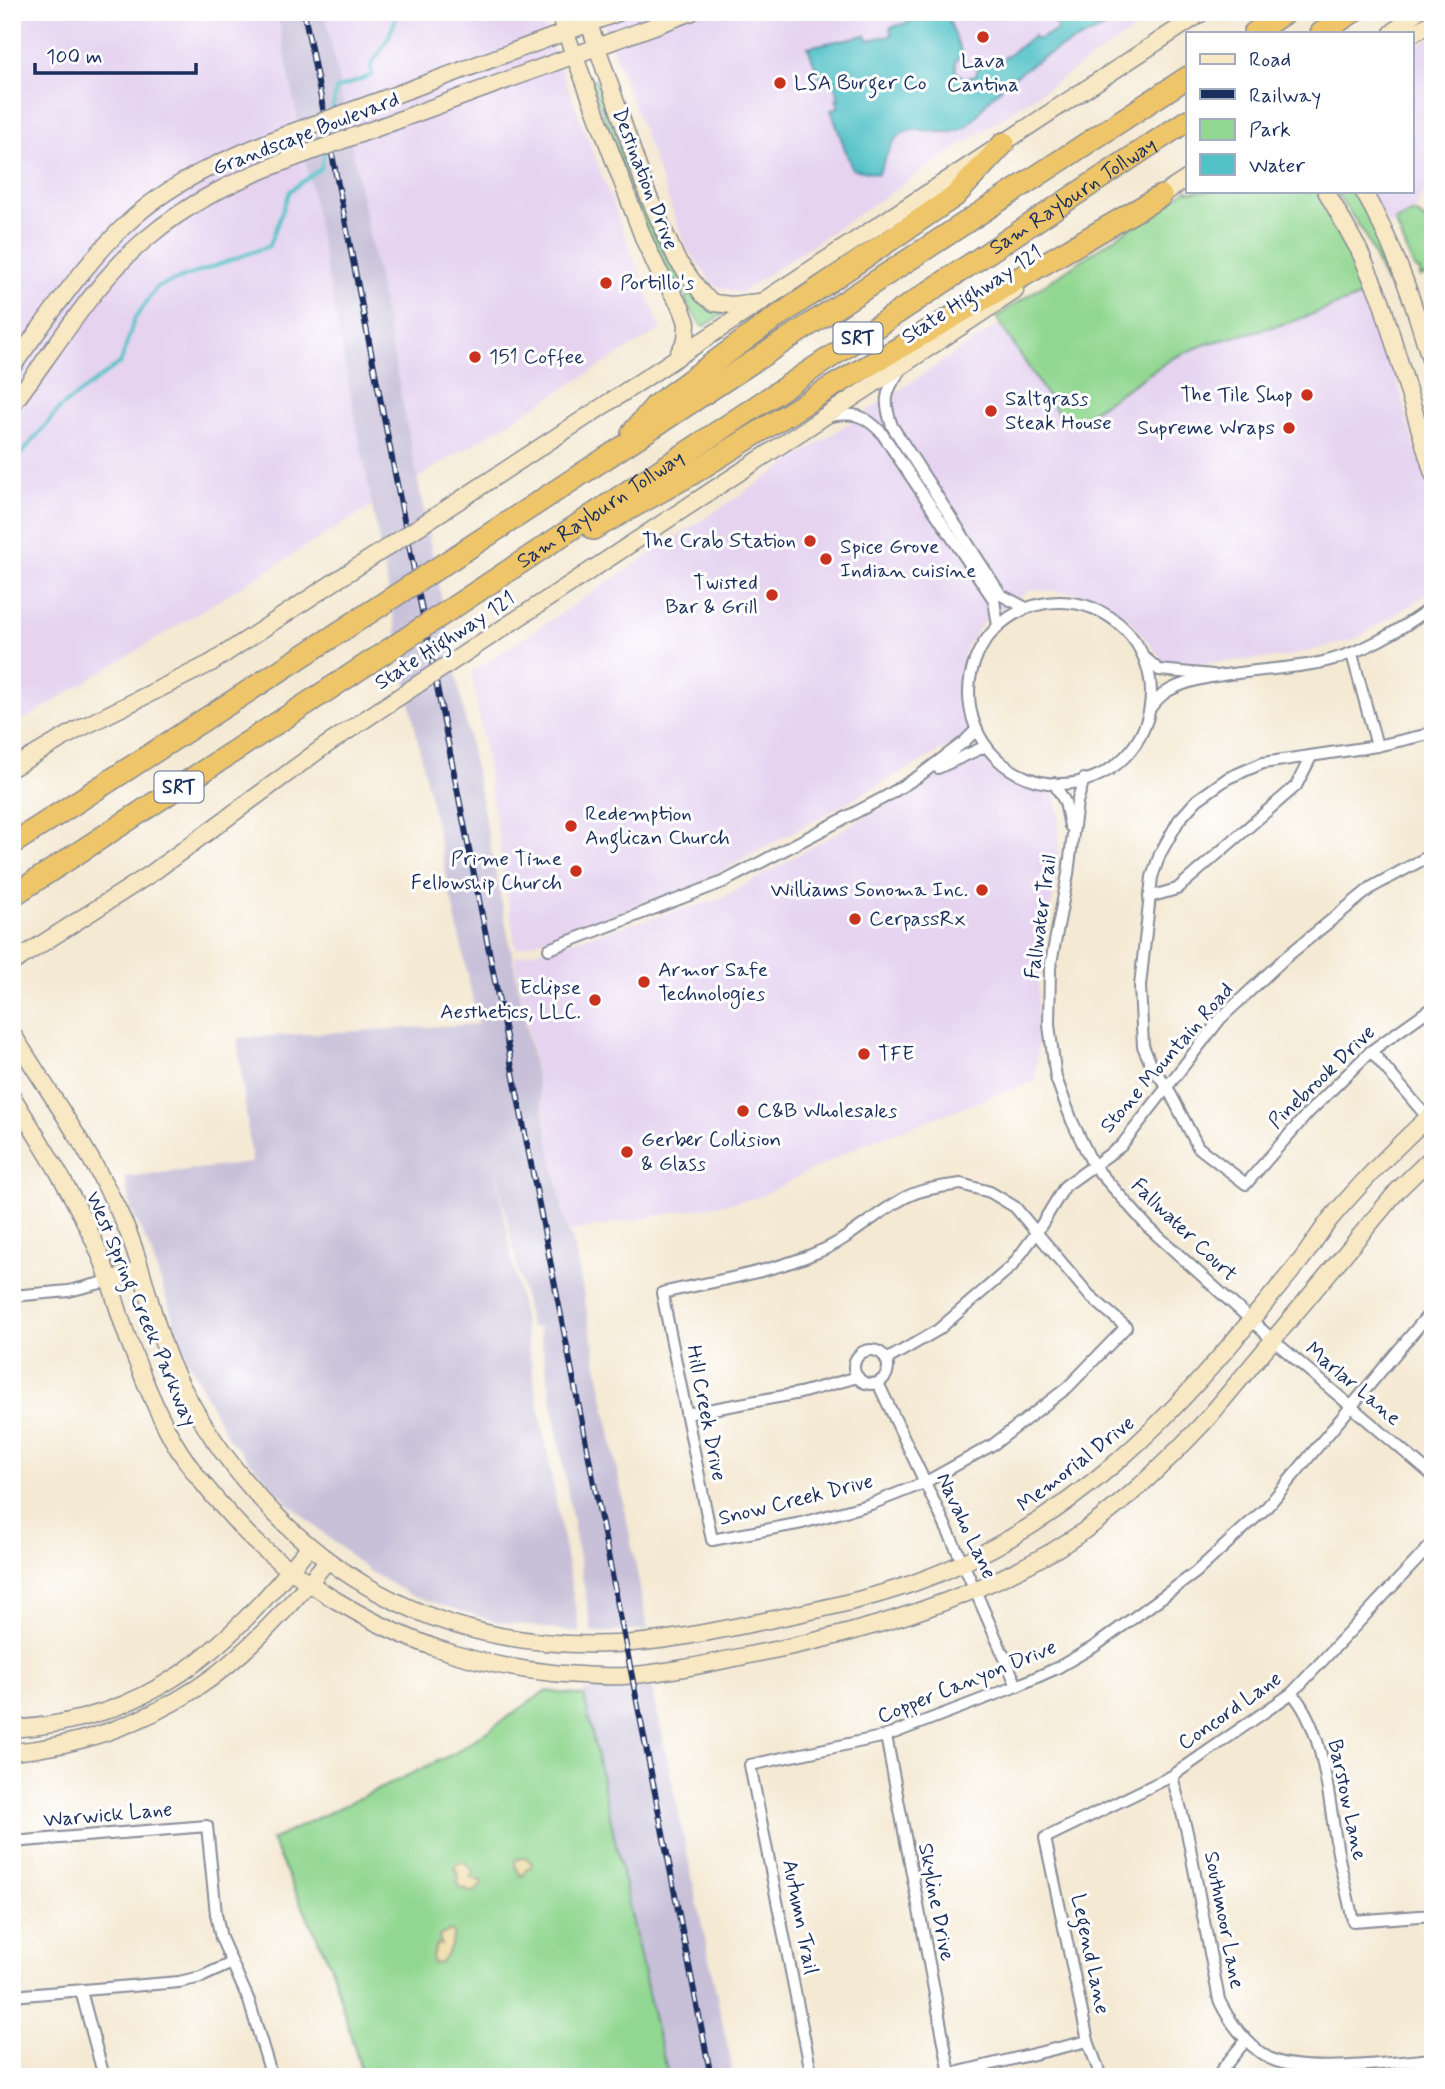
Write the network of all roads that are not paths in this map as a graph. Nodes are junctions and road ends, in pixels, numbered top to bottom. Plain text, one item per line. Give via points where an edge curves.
1 (558, 12) edge
2 (620, 12) edge
3 (692, 12) edge
4 (1203, 12) edge
5 (1286, 12) edge
6 (1353, 12) edge
7 (1416, 12) edge
8 (587, 18) edge
9 (1433, 22) edge
10 (1256, 32) edge
11 (1323, 32) edge
12 (1393, 32) edge
13 (566, 33) junction
14 (1414, 33) edge
15 (597, 47) junction
16 (574, 55) junction
17 (1186, 78) edge
18 (1186, 121) edge
19 (1004, 144) junction
20 (1186, 179) edge
21 (1327, 192) edge
22 (1364, 192) edge
23 (1161, 196) junction
24 (760, 302) junction
25 (677, 358) junction
26 (905, 363) junction
27 (12, 367) edge
28 (1433, 369) edge
29 (13, 402) edge
30 (824, 417) junction
31 (614, 453) junction
32 (1433, 474) edge
33 (530, 556) junction
34 (1433, 606) edge
35 (1026, 608) junction
36 (998, 626) junction
37 (1352, 653) junction
38 (1144, 657) junction
39 (1219, 676) junction
40 (1150, 708) junction
41 (976, 729) junction
42 (1433, 730) edge
43 (986, 746) junction
44 (1377, 746) junction
45 (1311, 757) junction
46 (12, 768) edge
47 (919, 776) junction
48 (1084, 779) junction
49 (1055, 783) junction
50 (1072, 835) junction
51 (12, 844) edge
52 (1433, 854) edge
53 (12, 895) edge
54 (1149, 897) junction
55 (549, 949) dead end
56 (15, 958) edge
57 (1433, 1007) edge
58 (12, 1033) edge
59 (1371, 1051) junction
60 (1166, 1085) junction
61 (12, 1096) edge
62 (1430, 1115) edge
63 (1433, 1156) edge
64 (1093, 1165) junction
65 (1037, 1232) junction
66 (140, 1269) junction
67 (109, 1282) junction
68 (12, 1296) edge
69 (1433, 1309) edge
70 (1250, 1320) junction
71 (1272, 1340) junction
72 (886, 1360) junction
73 (858, 1377) junction
74 (878, 1382) junction
75 (1350, 1408) junction
76 (686, 1415) junction
77 (1433, 1476) edge
78 (924, 1483) junction
79 (712, 1540) joint
80 (1433, 1543) edge
81 (309, 1547) junction
82 (327, 1561) junction
83 (963, 1563) junction
84 (290, 1570) junction
85 (309, 1584) junction
86 (974, 1589) junction
87 (619, 1644) joint
88 (1017, 1686) junction
89 (1292, 1693) junction
90 (136, 1700) junction
91 (145, 1717) junction
92 (12, 1729) edge
93 (886, 1736) junction
94 (12, 1752) edge
95 (750, 1765) joint
96 (1172, 1776) junction
97 (1045, 1838) joint
98 (12, 1842) edge
99 (1433, 1915) edge
100 (232, 1963) junction
101 (81, 1991) junction
102 (12, 1996) edge
103 (1246, 2040) junction
104 (1088, 2041) junction
105 (1433, 2059) edge
106 (944, 2076) edge
107 (104, 2077) edge
108 (272, 2077) edge
109 (812, 2077) edge
110 (1101, 2077) edge
111 (1216, 2077) edge

1 - 13 main road, Destination Drive
2 - 8 main road, Grandscape Boulevard
3 - 15 main road, Grandscape Boulevard
4 - 19 main road
5 - 10 highway
6 - 11 highway
7 - 12 main road
8 - 13 main road, Grandscape Boulevard
8 - 15 main road, Destination Drive
9 - 14 main road
13 - 16 main road, Destination Drive
13 - 27 main road, Grandscape Boulevard, bridge via 290,133 200,172 136,215 108,242
15 - 16 main road, Grandscape Boulevard
15 - 24 main road, Destination Drive via 647,193 677,260 714,303
16 - 25 main road, Destination Drive via 644,240 687,323 686,340
16 - 29 main road, Grandscape Boulevard, bridge via 244,177 176,215 117,267
17 - 31 highway, Sam Rayburn Tollway / SRT
18 - 33 highway, Sam Rayburn Tollway / SRT
19 - 24 main road
19 - 31 highway via 956,196 656,405
20 - 23 main road, State Highway 121
21 - 32 main road via 1381,300
22 - 28 main road via 1409,290
23 - 26 main road, State Highway 121
23 - 33 highway via 838,383 690,475 594,529
24 - 25 main road
25 - 46 main road, bridge via 211,663
26 - 30 main road, State Highway 121
26 - 35 street via 889,386 886,406 892,426 1001,595
30 - 36 street via 847,413 867,418 881,432 994,600
30 - 56 main road, State Highway 121, bridge via 322,748 152,873
31 - 51 highway, Sam Rayburn Tollway / SRT, bridge
33 - 53 highway, Sam Rayburn Tollway / SRT, bridge
34 - 37 street
35 - 36 street
35 - 38 street via 1053,602 1099,611 1129,633
36 - 41 street via 979,650 970,679
37 - 39 street via 1290,668
37 - 44 street
38 - 39 street via 1159,670
38 - 40 street via 1151,684
39 - 40 street via 1167,691
40 - 48 street via 1130,750 1113,767
41 - 43 street
41 - 47 street
42 - 44 street
43 - 47 street
43 - 49 street via 1009,768 1028,778
44 - 45 street
45 - 54 street via 1296,786 1177,889
45 - 54 street via 1264,763 1228,778 1197,800 1160,854
47 - 55 street via 723,882
48 - 49 street
48 - 50 street, Fallwater Trail
49 - 50 street, Fallwater Trail via 1065,802
50 - 64 street, Fallwater Trail via 1050,968 1049,1025 1056,1078
52 - 60 street, Stone Mountain Road via 1372,887 1286,957 1221,1018
54 - 60 street via 1140,986 1143,1046
57 - 59 street, Pinebrook Drive
58 - 66 main road, West Spring Creek Parkway via 94,1162 128,1232
59 - 60 street, Pinebrook Drive via 1246,1184 1198,1147
59 - 62 street
60 - 64 street, Stone Mountain Road via 1121,1146
61 - 67 main road, West Spring Creek Parkway via 64,1180
62 - 70 main road, Memorial Drive via 1328,1222
63 - 71 main road via 1398,1190
64 - 65 street, Stone Mountain Road via 1065,1186
64 - 70 street, Fallwater Court via 1148,1227
65 - 72 street, Stone Mountain Road via 1012,1266 938,1330
65 - 76 street, Hill Creek Drive via 1015,1207 990,1192 961,1184 927,1189 900,1200 819,1252 662,1293
65 - 78 street, Snow Creek Drive via 1089,1295 1126,1327 1068,1387 1004,1436
66 - 67 main road
66 - 81 main road, West Spring Creek Parkway via 171,1363 206,1429 244,1480
67 - 68 street via 69,1292
67 - 84 main road, West Spring Creek Parkway via 168,1432 240,1527
69 - 75 street, Copper Canyon Drive
70 - 71 street, Marlar Lane
70 - 83 main road, Memorial Drive via 1156,1427 1111,1467 1029,1528
71 - 75 street, Marlar Lane
71 - 86 main road via 1208,1418 1143,1485 1052,1551
72 - 73 street via 877,1352 861,1354 855,1364
72 - 74 street via 886,1376
73 - 74 street via 867,1383
73 - 76 street
74 - 78 street, Navaho Lane
75 - 77 street, Marlar Lane
75 - 88 street, Copper Canyon Drive via 1267,1507 1195,1573 1095,1646
76 - 79 street, Hill Creek Drive
78 - 79 street, Snow Creek Drive via 825,1517
78 - 83 street, Navaho Lane
80 - 89 street, Concord Lane
81 - 82 main road, West Spring Creek Parkway
81 - 84 main road
82 - 85 main road
82 - 87 main road, West Spring Creek Parkway via 417,1612 482,1631 548,1644
83 - 86 street, Navaho Lane
83 - 87 main road, Memorial Drive via 836,1606 716,1631
84 - 85 main road, West Spring Creek Parkway
84 - 90 main road via 204,1657
85 - 86 main road, West Spring Creek Parkway via 419,1643 520,1670 588,1676 720,1661 844,1636 920,1613
85 - 91 main road via 198,1687
86 - 88 street, Navaho Lane
88 - 93 street, Copper Canyon Drive
89 - 96 street, Concord Lane
89 - 99 street, Barstow Lane via 1305,1707 1318,1748 1353,1921
90 - 91 main road
90 - 92 main road via 82,1718
91 - 94 main road via 87,1739
93 - 95 street, Copper Canyon Drive
93 - 106 street, Skyline Drive
95 - 109 street, Autumn Trail
96 - 97 street, Concord Lane
96 - 103 street, Southmoor Lane via 1219,2000
97 - 104 street, Legend Lane
98 - 100 street, Warwick Lane via 207,1826 216,1914
100 - 101 street via 179,1982
100 - 108 street
101 - 102 street
101 - 107 street
103 - 105 street, Southmoor Lane via 1268,2058 1296,2065
103 - 111 street
104 - 106 street
104 - 110 street, Legend Lane

